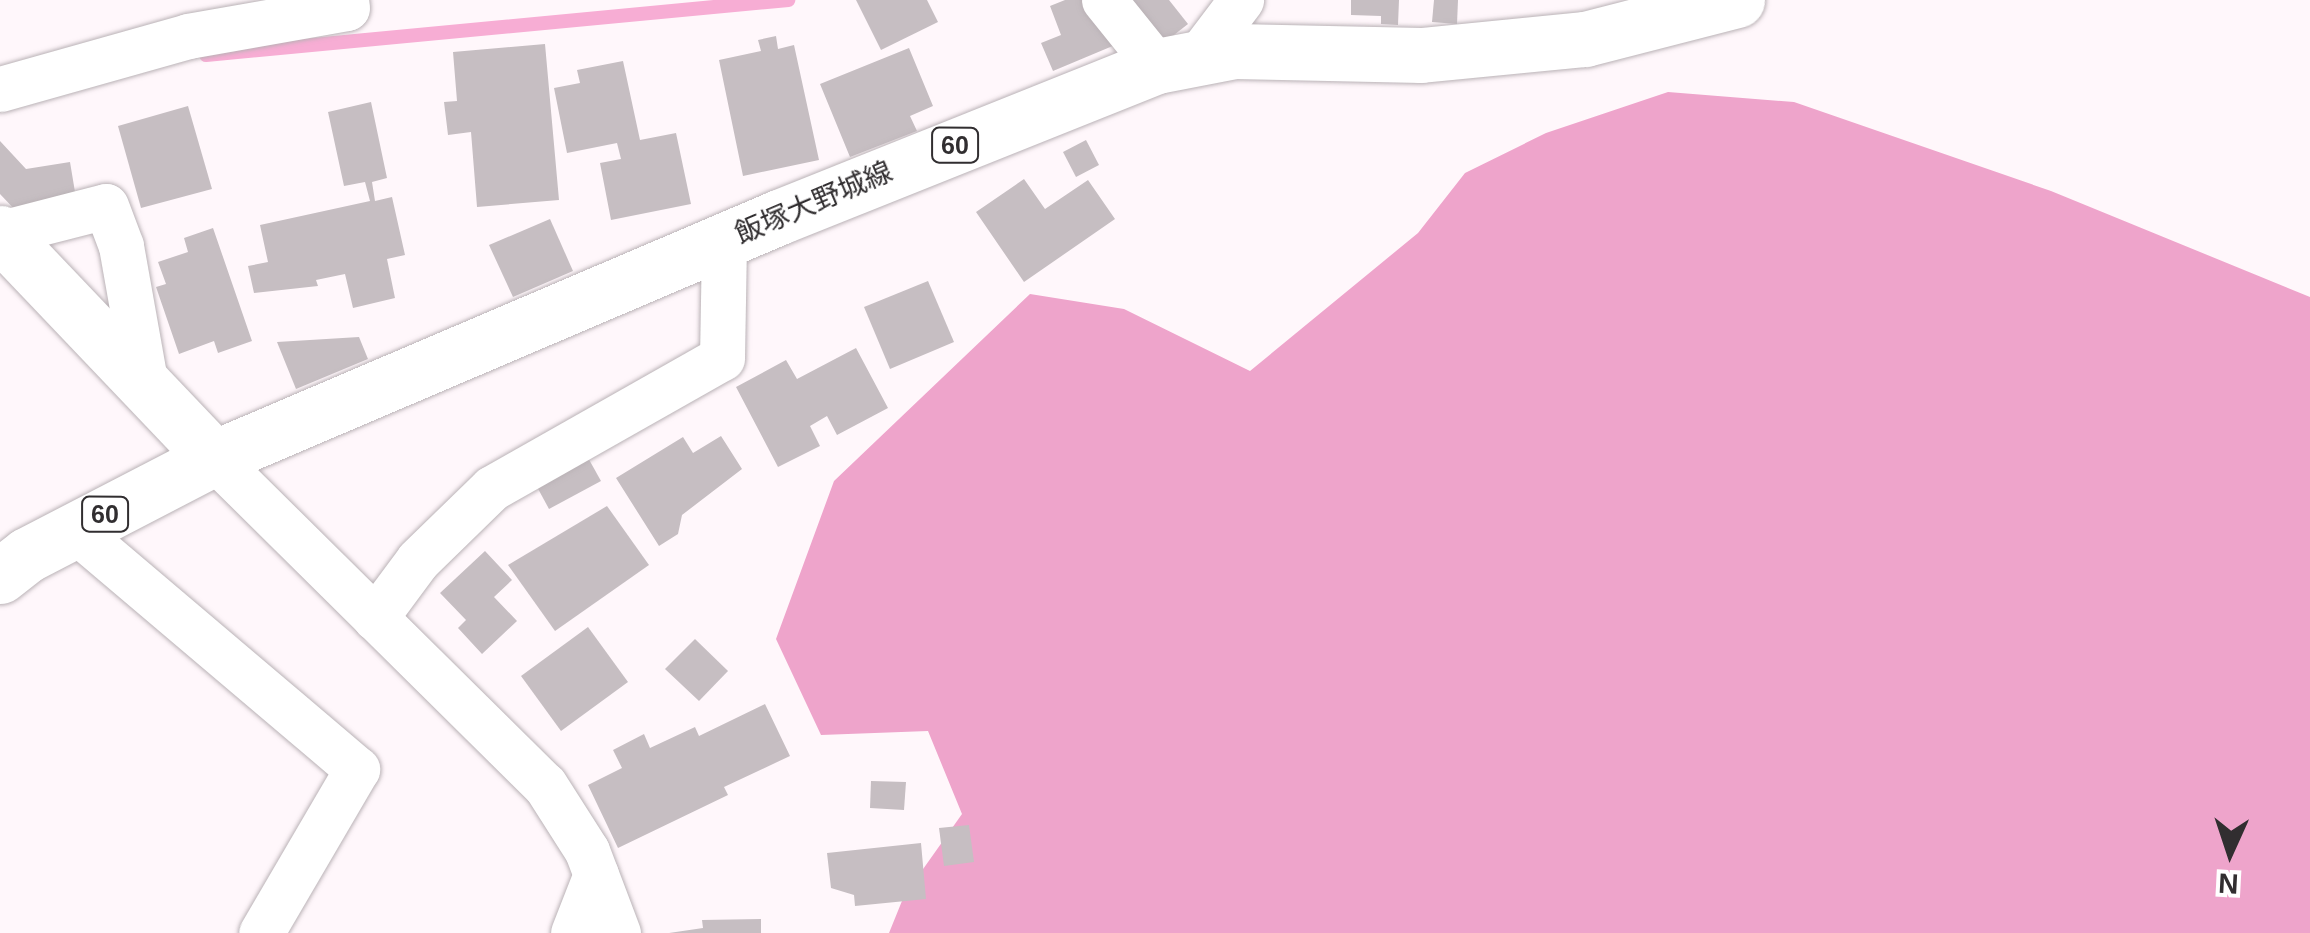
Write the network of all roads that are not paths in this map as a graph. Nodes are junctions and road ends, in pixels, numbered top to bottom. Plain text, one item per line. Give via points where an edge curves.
1 (346, 0) edge
2 (1104, 0) edge
3 (1241, 0) edge
4 (1737, 0) edge
5 (1177, 62) junction
6 (0, 89) edge
7 (0, 233) edge
8 (724, 241) junction
9 (146, 386) junction
10 (214, 458) junction
11 (75, 530) junction
12 (0, 576) edge
13 (375, 618) junction
14 (596, 874) junction
15 (260, 933) edge
16 (573, 933) edge
17 (618, 933) edge

1 - 6 street via 347,8 188,36
2 - 5 street
3 - 5 street
4 - 5 main road, 飯塚大野城線 / 60 via 1585,39 1421,55 1235,50
5 - 8 main road, 飯塚大野城線 / 60
7 - 9 main road
7 - 9 street via 106,206 125,262
8 - 10 main road, 飯塚大野城線 / 60
8 - 13 street via 722,358 492,488 418,560
9 - 10 main road
10 - 11 main road, 飯塚大野城線 / 60
10 - 13 street
11 - 12 main road, 飯塚大野城線 / 60
11 - 15 street via 358,769
13 - 14 street via 545,784
14 - 16 street
14 - 17 street

